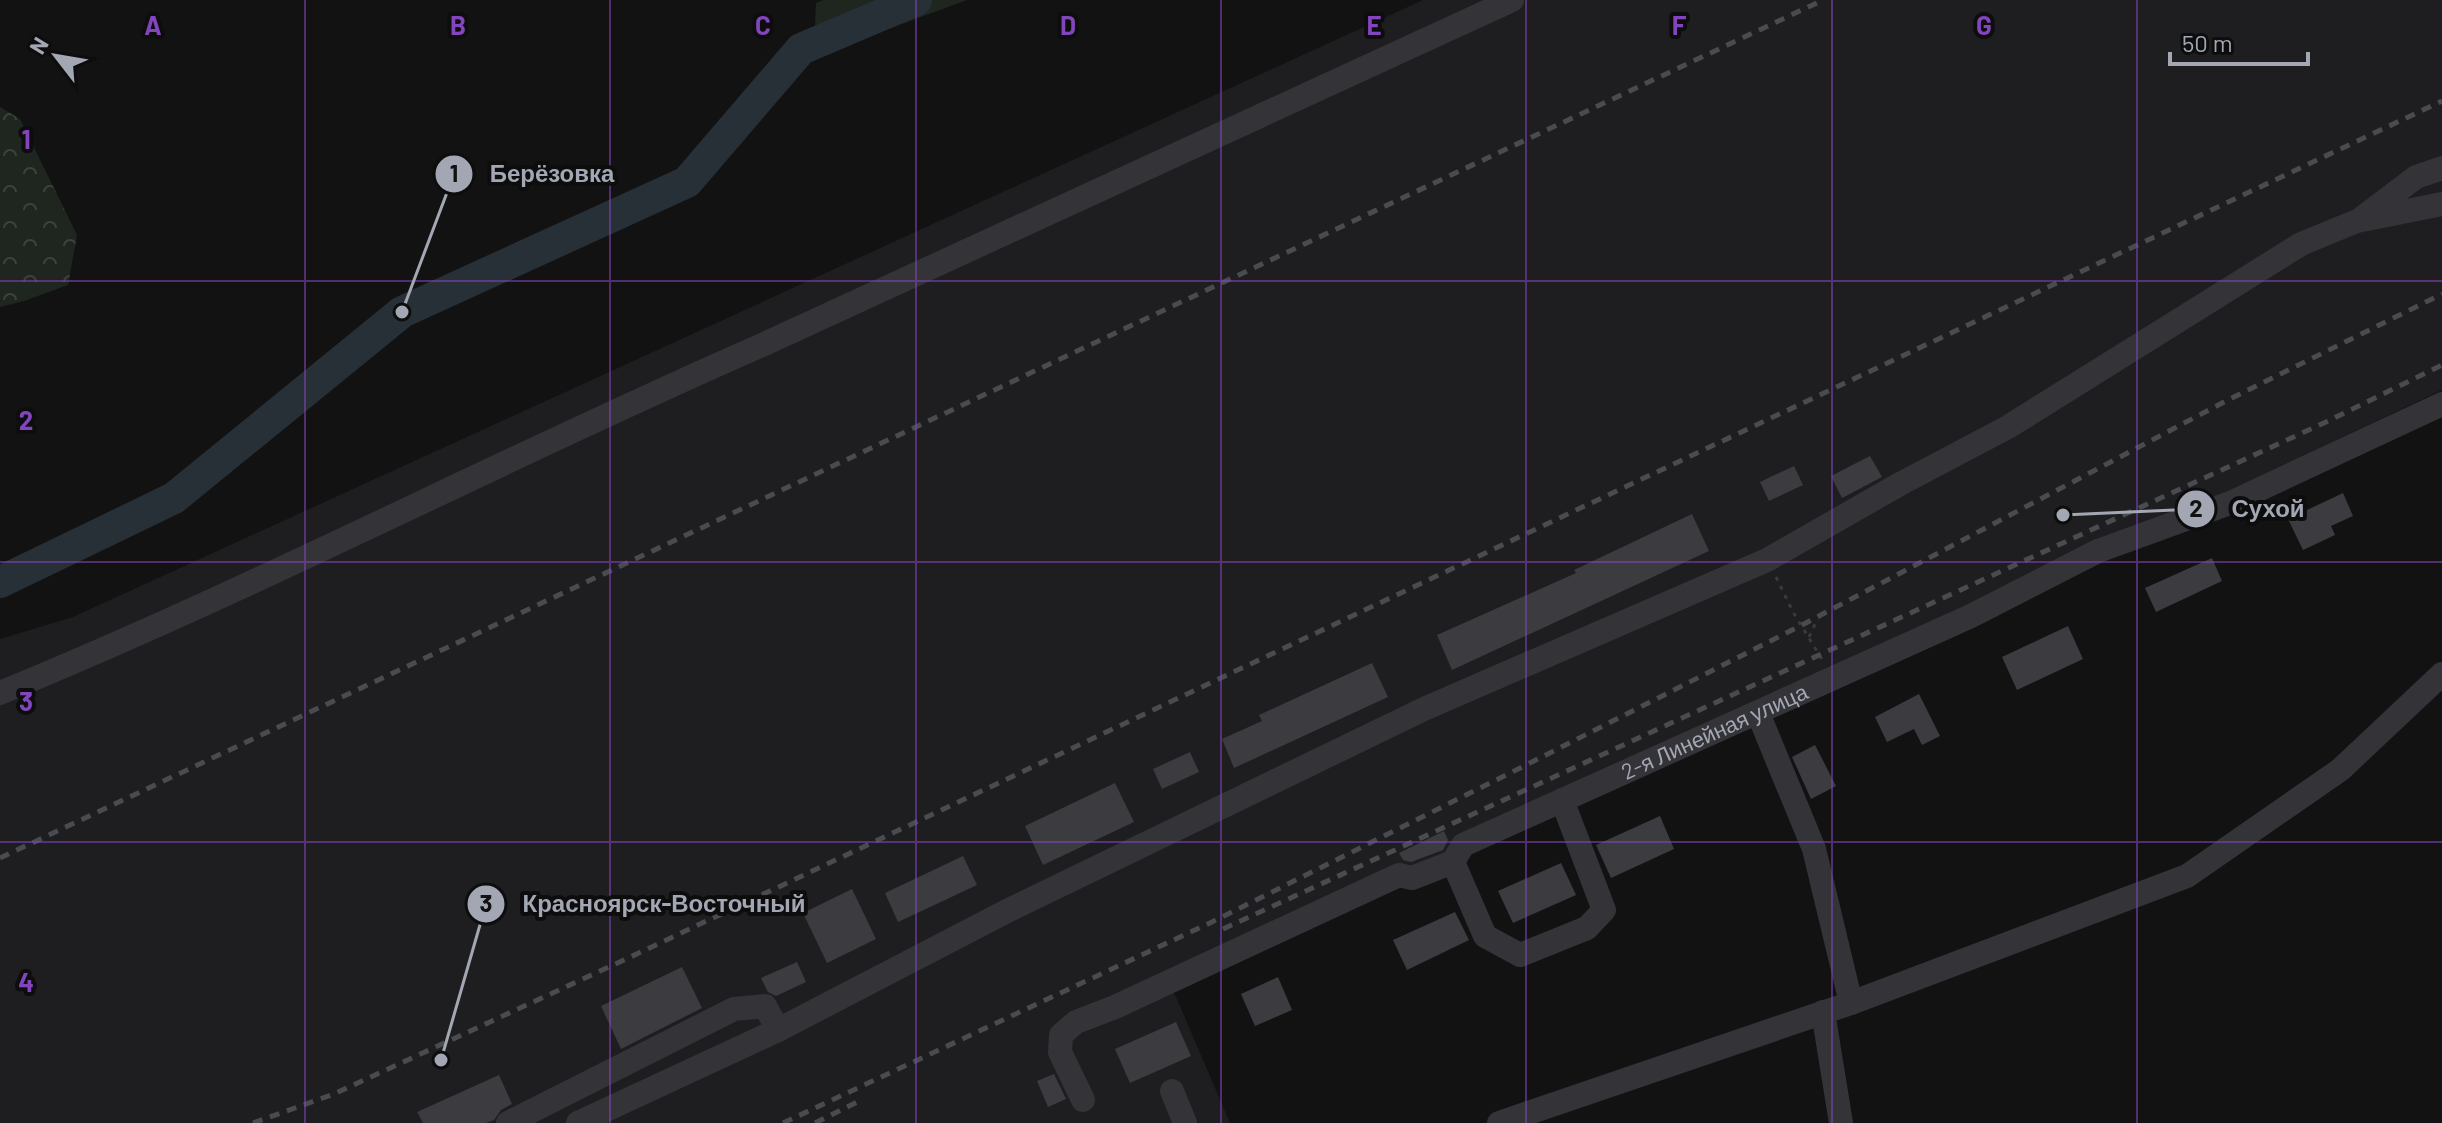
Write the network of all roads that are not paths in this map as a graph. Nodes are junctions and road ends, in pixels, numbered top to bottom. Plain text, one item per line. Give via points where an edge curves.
1 (1512, 0) edge
2 (2442, 168) edge
3 (2442, 204) edge
4 (2357, 221) junction
5 (2442, 404) edge
6 (2442, 674) edge
7 (0, 693) edge
8 (1758, 713) junction
9 (1562, 800) junction
10 (1453, 862) junction
11 (1851, 1003) junction
12 (1823, 1012) junction
13 (778, 1030) junction
14 (1172, 1091) dead end
15 (1083, 1100) dead end
16 (508, 1123) edge
17 (578, 1123) edge
18 (1185, 1123) edge
19 (1499, 1123) edge
20 (1841, 1123) edge

1 - 7 street via 657,391 120,644
2 - 4 street via 2416,177
3 - 4 street
4 - 13 street via 2301,244 2008,427 1767,560 1424,709 1009,910
5 - 8 street, 2-я Линейная улица via 2230,503 2098,551 1971,616
6 - 11 street via 2340,770 2187,876
8 - 9 street, 2-я Линейная улица
8 - 11 street via 1814,849
9 - 10 street, 2-я Линейная улица via 1463,845
9 - 10 street via 1604,910 1587,928 1520,955 1485,936
10 - 15 street, 2-я Линейная улица via 1412,878 1399,875 1076,1022 1061,1035 1060,1052
11 - 12 street
12 - 19 street
12 - 20 street
13 - 16 street via 765,1006 734,1009
13 - 17 street
14 - 18 street

